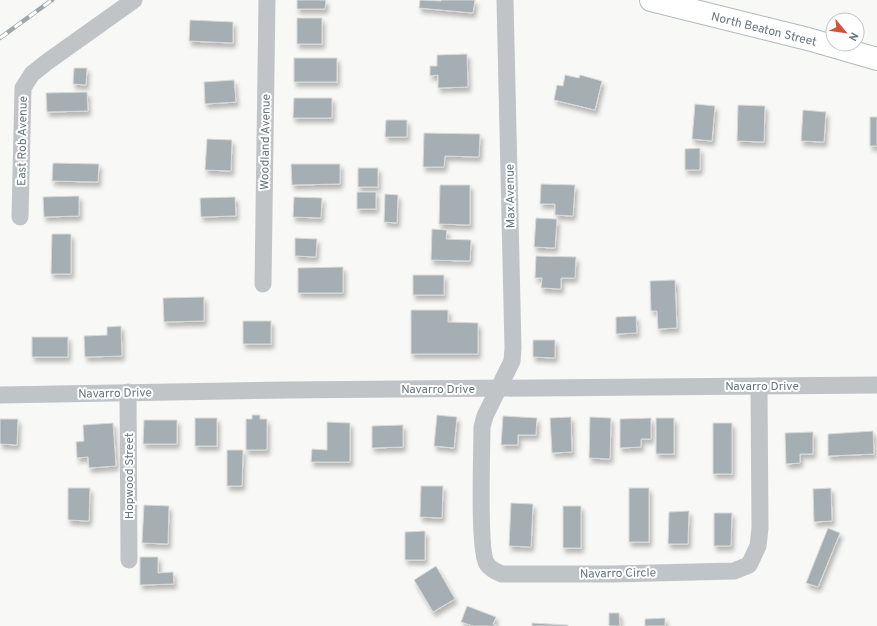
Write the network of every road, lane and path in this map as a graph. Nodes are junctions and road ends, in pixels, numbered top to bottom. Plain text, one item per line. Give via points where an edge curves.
1 (134, 0) edge
2 (267, 0) edge
3 (505, 0) edge
4 (651, 0) edge
5 (877, 59) edge
6 (20, 217) dead end
7 (263, 284) dead end
8 (877, 385) edge
9 (759, 386) junction
10 (498, 388) junction
11 (128, 392) junction
12 (0, 395) edge
13 (129, 560) dead end

1 - 6 street, East Rob Avenue via 46,62 32,74 23,88
2 - 7 street, Woodland Avenue
3 - 10 street, Max Avenue via 513,348 512,361
4 - 5 main road, North Beaton Street
8 - 9 street, Navarro Drive
9 - 10 street, Navarro Drive
9 - 10 street, Navarro Circle via 760,528 758,546 749,565 734,571 613,574 502,574 486,564 482,542 482,427
10 - 11 street, Navarro Drive
11 - 12 street, Navarro Drive
11 - 13 street, Hopwood Street

